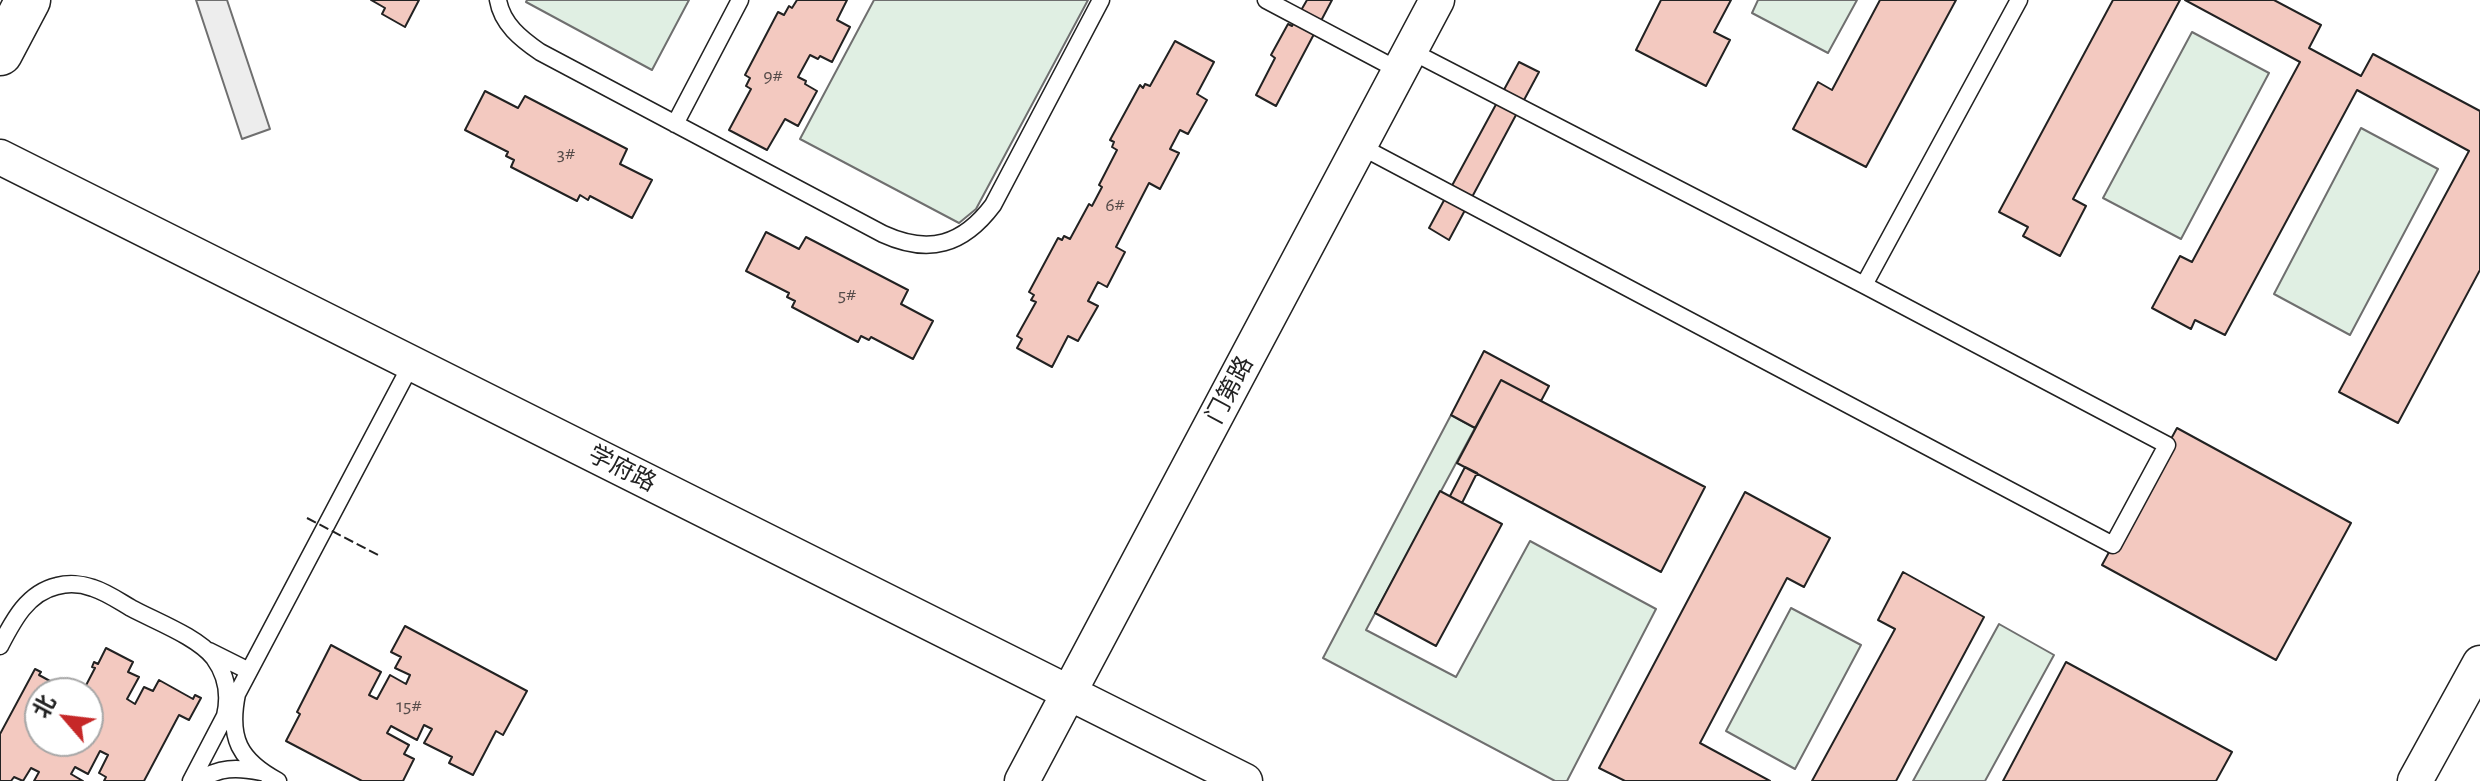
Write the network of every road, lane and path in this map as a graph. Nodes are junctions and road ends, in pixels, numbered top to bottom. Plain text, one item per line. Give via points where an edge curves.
1 (28, 0) edge
2 (498, 0) edge
3 (740, 0) edge
4 (1101, 0) edge
5 (1266, 0) edge
6 (1437, 0) edge
7 (2019, 0) edge
8 (0, 53) edge
9 (1405, 61) junction
10 (675, 124) junction
11 (1360, 146) junction
12 (0, 157) edge
13 (1864, 285) junction
14 (412, 363) junction
15 (0, 646) edge
16 (205, 648) junction
17 (2480, 663) edge
18 (249, 671) junction
19 (1069, 693) junction
20 (237, 694) junction
21 (225, 716) junction
22 (261, 772) junction
23 (191, 781) edge
24 (198, 781) edge
25 (278, 781) edge
26 (1022, 781) edge
27 (1245, 781) edge
28 (2415, 781) edge

1 - 8 main road
2 - 10 lane via 508,25 522,40
3 - 10 lane
4 - 10 lane via 993,205 966,233 949,241 898,241
5 - 9 lane
6 - 9 street, 门第路
7 - 13 lane
9 - 11 street, 门第路
9 - 13 lane
11 - 13 lane via 2113,545 2167,445
11 - 19 street, 门第路
12 - 14 street, 学府路
14 - 18 lane
14 - 19 street, 学府路
15 - 16 lane via 28,602 55,586 71,584 94,588
16 - 18 lane
16 - 21 lane via 223,672
17 - 28 street
18 - 20 lane
19 - 26 street, 门第路
19 - 27 street, 学府路
20 - 21 lane
20 - 22 lane via 235,736
21 - 23 lane
22 - 24 lane via 223,769
22 - 25 lane

